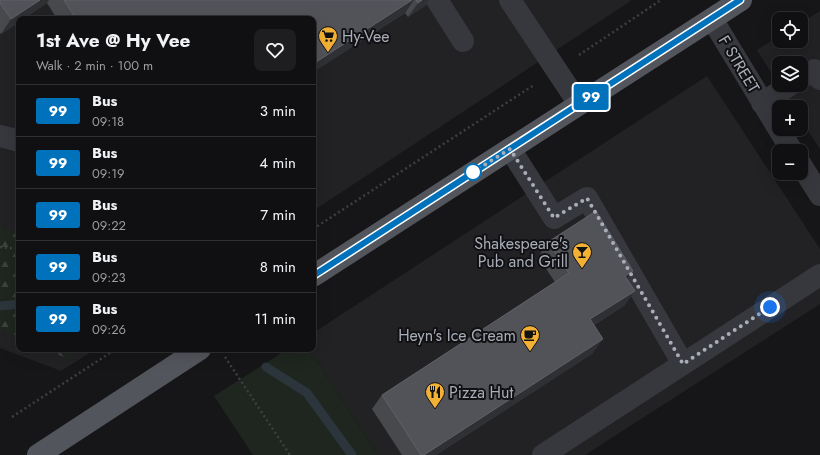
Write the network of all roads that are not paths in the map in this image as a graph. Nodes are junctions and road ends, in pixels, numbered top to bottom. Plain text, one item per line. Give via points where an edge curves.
1 (437, 0) edge
2 (510, 0) edge
3 (740, 0) edge
4 (712, 19) junction
5 (463, 41) dead end
6 (808, 74) edge
7 (820, 79) edge
8 (779, 92) edge
9 (762, 103) junction
10 (579, 104) junction
11 (0, 136) edge
12 (16, 140) edge
13 (788, 144) edge
14 (510, 149) junction
15 (808, 174) edge
16 (818, 187) edge
17 (316, 274) edge
18 (820, 275) edge
19 (195, 352) edge
20 (683, 364) junction
21 (38, 455) edge
22 (543, 455) edge

1 - 5 street
2 - 10 street
3 - 4 main road
4 - 9 street, F STREET
4 - 10 main road
6 - 7 street via 814,70
8 - 9 street
9 - 13 street, F STREET
10 - 14 main road
11 - 12 street
14 - 17 main road
14 - 20 street via 554,218 587,198
15 - 16 street
18 - 20 street
19 - 21 main road
20 - 22 street

